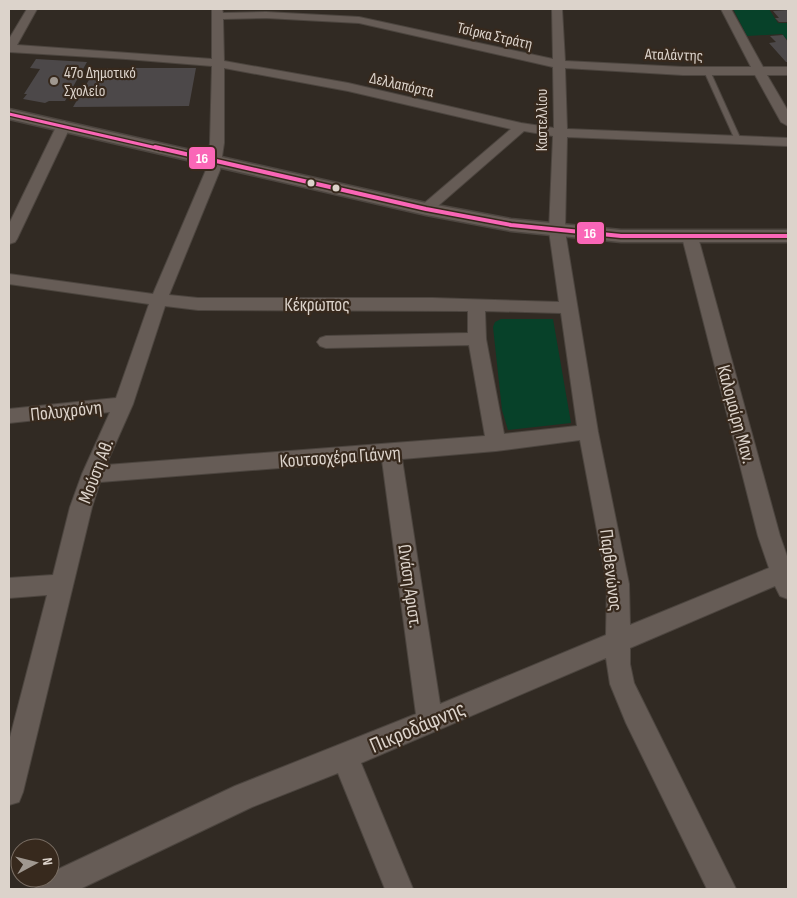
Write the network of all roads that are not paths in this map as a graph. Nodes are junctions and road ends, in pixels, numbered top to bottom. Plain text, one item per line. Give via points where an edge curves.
1 (32, 9) edge
2 (557, 9) edge
3 (726, 9) edge
4 (217, 12) edge
5 (360, 15) edge
6 (9, 48) edge
7 (218, 64) junction
8 (558, 64) junction
9 (707, 71) junction
10 (759, 71) junction
11 (788, 71) edge
12 (9, 114) edge
13 (788, 122) edge
14 (64, 125) junction
15 (521, 127) junction
16 (560, 133) junction
17 (739, 142) junction
18 (788, 142) edge
19 (215, 160) junction
20 (426, 209) junction
21 (557, 231) junction
22 (788, 236) edge
23 (690, 237) junction
24 (9, 239) edge
25 (9, 279) edge
26 (159, 300) junction
27 (476, 305) junction
28 (568, 308) junction
29 (477, 340) junction
30 (326, 342) dead end
31 (123, 404) junction
32 (9, 416) edge
33 (588, 432) junction
34 (496, 443) junction
35 (391, 452) junction
36 (92, 474) junction
37 (786, 577) edge
38 (61, 584) junction
39 (9, 588) edge
40 (616, 642) junction
41 (430, 720) junction
42 (345, 757) junction
43 (9, 792) edge
44 (49, 889) edge
45 (399, 889) edge
46 (722, 889) edge

1 - 6 street
2 - 8 street, Καστελλίου
3 - 10 street
4 - 5 street, Τσίρκα Στράτη
4 - 7 street, Μούση Αθ.
5 - 8 street, Τσίρκα Στράτη
6 - 7 street, Δελλαπόρτα
7 - 15 street, Δελλαπόρτα via 300,78
7 - 19 street, Μούση Αθ.
8 - 9 street, Αταλάντης
8 - 16 street, Καστελλίου
9 - 10 street, Αταλάντης
9 - 17 lane
10 - 11 street, Αταλάντης
10 - 13 street
12 - 14 street
14 - 19 street
14 - 24 street
15 - 16 street, Δελλαπόρτα
15 - 20 street
16 - 17 street, Δελλαπόρτα
16 - 21 street, Καστελλίου
17 - 18 street, Δελλαπόρτα
19 - 20 street
19 - 26 street, Μούση Αθ. via 206,190
20 - 21 street via 511,226
21 - 23 street
21 - 28 street, Παρθενώνος
22 - 23 street
23 - 37 street, Καλομοίρη Μαν. via 769,536
25 - 26 street, Κέκρωπος
26 - 27 street, Κέκρωπος via 208,304
26 - 31 street, Μούση Αθ.
27 - 28 street, Κέκρωπος
27 - 29 street
28 - 33 street, Παρθενώνος
29 - 30 street, Κέκρωπος
29 - 34 street
31 - 32 street, Πολυχρόνη
31 - 36 street, Μούση Αθ.
33 - 34 street, Κουτσοχέρα Γιάννη
33 - 40 street, Παρθενώνος via 618,584
34 - 35 street, Κουτσοχέρα Γιάννη
35 - 36 street, Κουτσοχέρα Γιάννη
35 - 41 street, Ωνάση Αριστ.
36 - 38 street, Μούση Αθ.
37 - 40 street, Πικροδάφνης
38 - 39 street
38 - 43 street, Μούση Αθ.
40 - 41 street, Πικροδάφνης
40 - 46 street, Παρθενώνος via 622,684
41 - 42 street, Πικροδάφνης
42 - 44 street, Πικροδάφνης via 245,796
42 - 45 street

